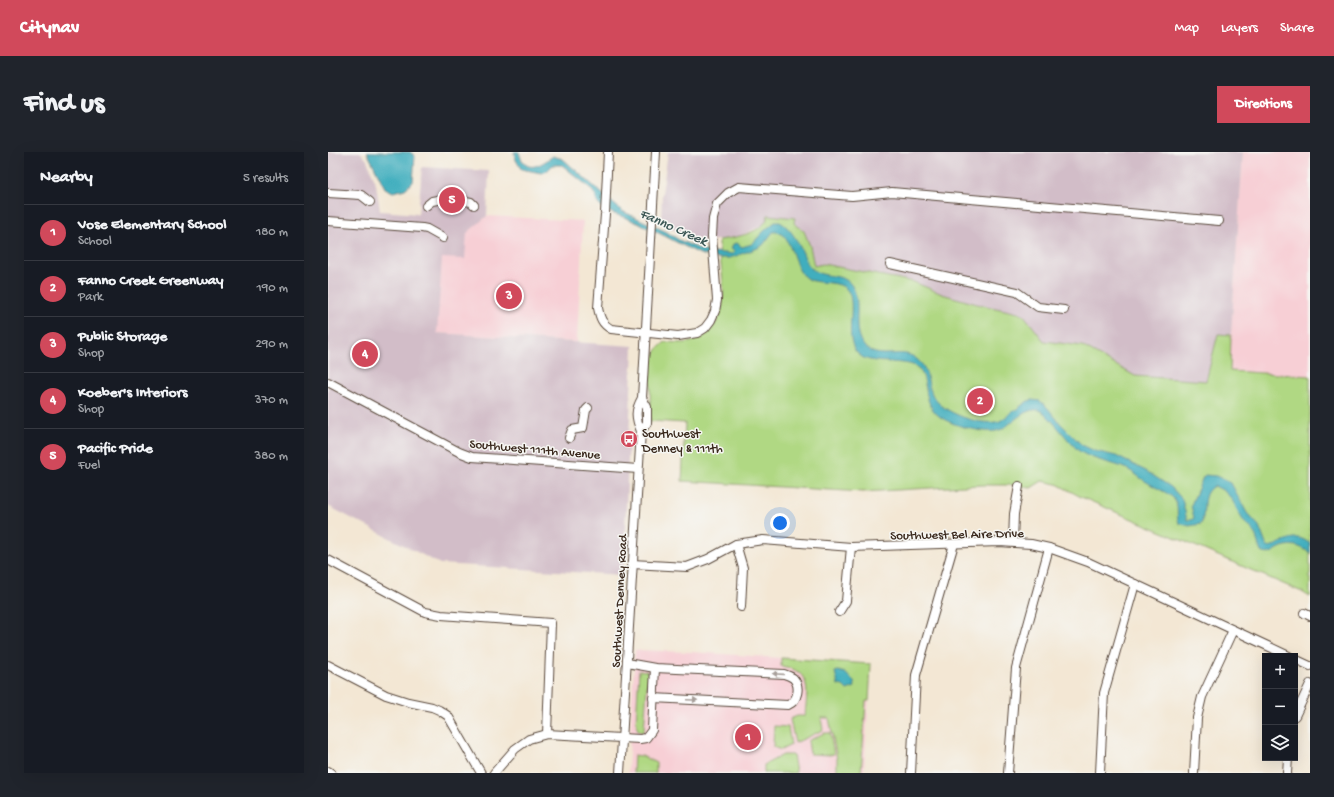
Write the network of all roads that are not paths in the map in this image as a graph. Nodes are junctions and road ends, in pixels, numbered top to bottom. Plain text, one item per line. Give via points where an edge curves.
1 (608, 152) edge
2 (656, 152) edge
3 (328, 192) edge
4 (443, 199) tunnel mouth
5 (462, 200) tunnel mouth
6 (370, 202) dead end
7 (474, 205) dead end
8 (426, 206) dead end
9 (328, 221) edge
10 (1219, 221) dead end
11 (443, 238) dead end
12 (890, 264) dead end
13 (1064, 310) dead end
14 (646, 333) junction
15 (328, 382) edge
16 (588, 408) dead end
17 (569, 438) dead end
18 (638, 469) junction
19 (1019, 486) dead end
20 (1013, 542) junction
21 (736, 544) junction
22 (954, 544) junction
23 (851, 547) junction
24 (1049, 548) junction
25 (328, 560) edge
26 (632, 564) junction
27 (1136, 584) junction
28 (741, 607) dead end
29 (839, 612) dead end
30 (1233, 630) junction
31 (1283, 653) edge
32 (1298, 660) edge
33 (627, 663) junction
34 (328, 665) edge
35 (1310, 666) edge
36 (655, 668) junction
37 (1310, 684) edge
38 (653, 698) junction
39 (1298, 710) edge
40 (547, 734) junction
41 (622, 738) junction
42 (1288, 761) edge
43 (328, 771) edge
44 (331, 773) edge
45 (481, 773) edge
46 (494, 773) edge
47 (620, 773) edge
48 (911, 773) edge
49 (1008, 773) edge
50 (1100, 773) edge
51 (1194, 773) edge
52 (1287, 773) edge

1 - 14 street via 598,296 600,318 604,326 610,330
2 - 14 street, Southwest Denney Road
3 - 6 street via 361,195
4 - 8 street via 432,201
5 - 7 street
9 - 11 street via 422,228
10 - 14 street via 892,192 852,196 739,187 717,204 713,219 717,300 711,320 705,328 689,335
12 - 13 street via 1017,292 1038,307
14 - 18 street, Southwest Denney Road via 642,398 647,407 646,423 640,431
15 - 18 street, Southwest 111th Avenue via 458,452 472,457
16 - 17 street via 583,428 572,430
18 - 26 street, Southwest Denney Road
19 - 20 street
20 - 22 street, Southwest Bel Aire Drive
20 - 24 street, Southwest Bel Aire Drive
21 - 23 street, Southwest Bel Aire Drive via 763,540
21 - 26 street, Southwest Bel Aire Drive via 687,567
21 - 28 street via 743,568
22 - 23 street, Southwest Bel Aire Drive
22 - 48 street via 916,675
23 - 29 street via 846,601
24 - 27 street, Southwest Bel Aire Drive
24 - 49 street via 1016,668
25 - 40 street via 425,612 551,623
26 - 33 street, Southwest Denney Road
27 - 30 street, Southwest Bel Aire Drive
27 - 50 street via 1104,693
30 - 31 street, Southwest Bel Aire Drive
30 - 51 street via 1202,697
32 - 35 street
33 - 36 street
33 - 41 street, Southwest Denney Road
34 - 45 street via 386,695 439,710 448,716
36 - 38 street
38 -> 36 street via 788,705 794,703 798,690 794,679 784,674
37 - 39 street
38 - 41 street via 650,734 640,739
40 - 41 street
40 - 46 street via 529,739 515,749
41 - 47 street, Southwest Denney Road
42 - 52 street
43 - 44 street

